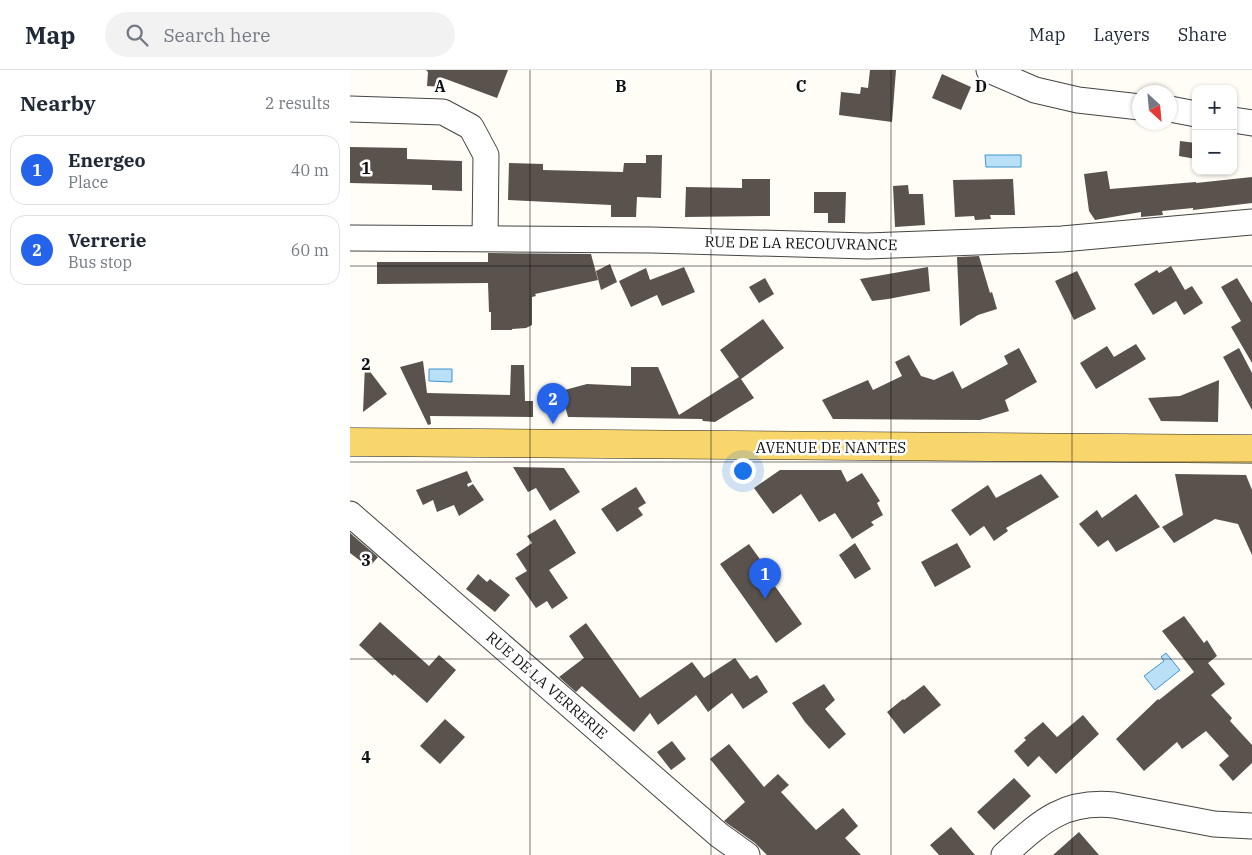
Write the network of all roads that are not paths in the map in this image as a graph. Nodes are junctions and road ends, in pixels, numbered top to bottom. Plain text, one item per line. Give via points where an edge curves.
1 (989, 70) edge
2 (1132, 106) edge
3 (350, 109) edge
4 (1177, 111) edge
5 (1192, 113) edge
6 (1237, 121) edge
7 (1252, 123) edge
8 (1252, 222) edge
9 (350, 238) edge
10 (485, 239) junction
11 (350, 442) edge
12 (1252, 449) edge
13 (350, 514) edge
14 (1252, 826) edge
15 (747, 855) edge
16 (1004, 855) edge

1 - 2 street via 1035,90 1078,100
3 - 10 street via 443,112 471,127 486,155
4 - 5 street
6 - 7 street
8 - 10 street, RUE DE LA RECOUVRANCE via 1062,239 867,246
9 - 10 street, RUE DE LA RECOUVRANCE
11 - 12 main road, AVENUE DE NANTES
13 - 15 street, RUE DE LA VERRERIE via 719,835
14 - 16 street via 1214,824 1099,803 1075,807 1052,816 1038,824

